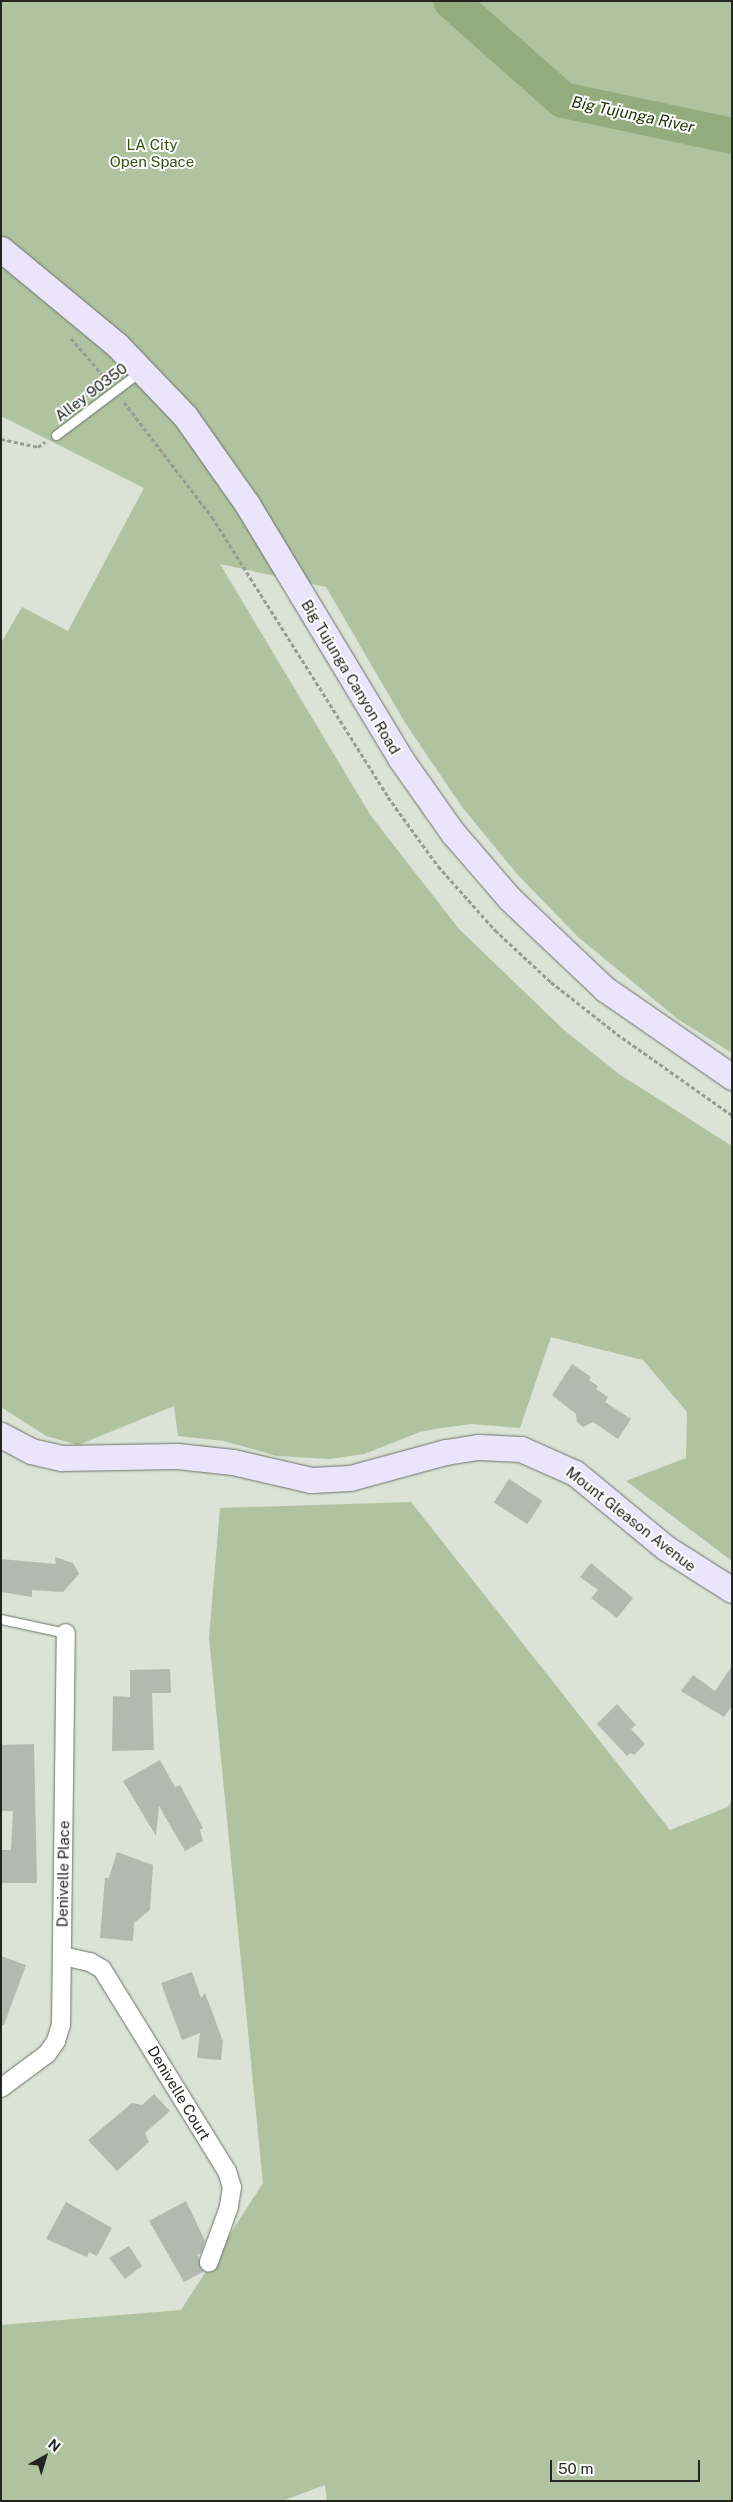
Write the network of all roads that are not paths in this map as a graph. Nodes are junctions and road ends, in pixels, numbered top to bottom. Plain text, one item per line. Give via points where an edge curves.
1 (1, 249) edge
2 (141, 371) junction
3 (56, 435) road end
4 (732, 1077) edge
5 (1, 1435) edge
6 (732, 1590) edge
7 (1, 1619) edge
8 (66, 1633) joint
9 (63, 1956) junction
10 (1, 2088) edge
11 (209, 2262) dead end

1 - 2 street, Big Tujunga Canyon Road via 117,345
2 - 3 lane, Alley 90350
2 - 4 street, Big Tujunga Canyon Road via 185,416 247,504 400,758 453,833 510,899 605,989
5 - 6 street, Mount Gleason Avenue via 31,1450 62,1458 149,1454 186,1456 233,1462 311,1480 350,1478 478,1446 520,1449 575,1473 666,1548
7 - 8 lane
8 - 9 street, Denivelle Place
9 - 10 street, Denivelle Place via 61,2025 56,2041 31,2069
9 - 11 street, Denivelle Court via 90,1962 102,1969 227,2171 232,2187 229,2207

